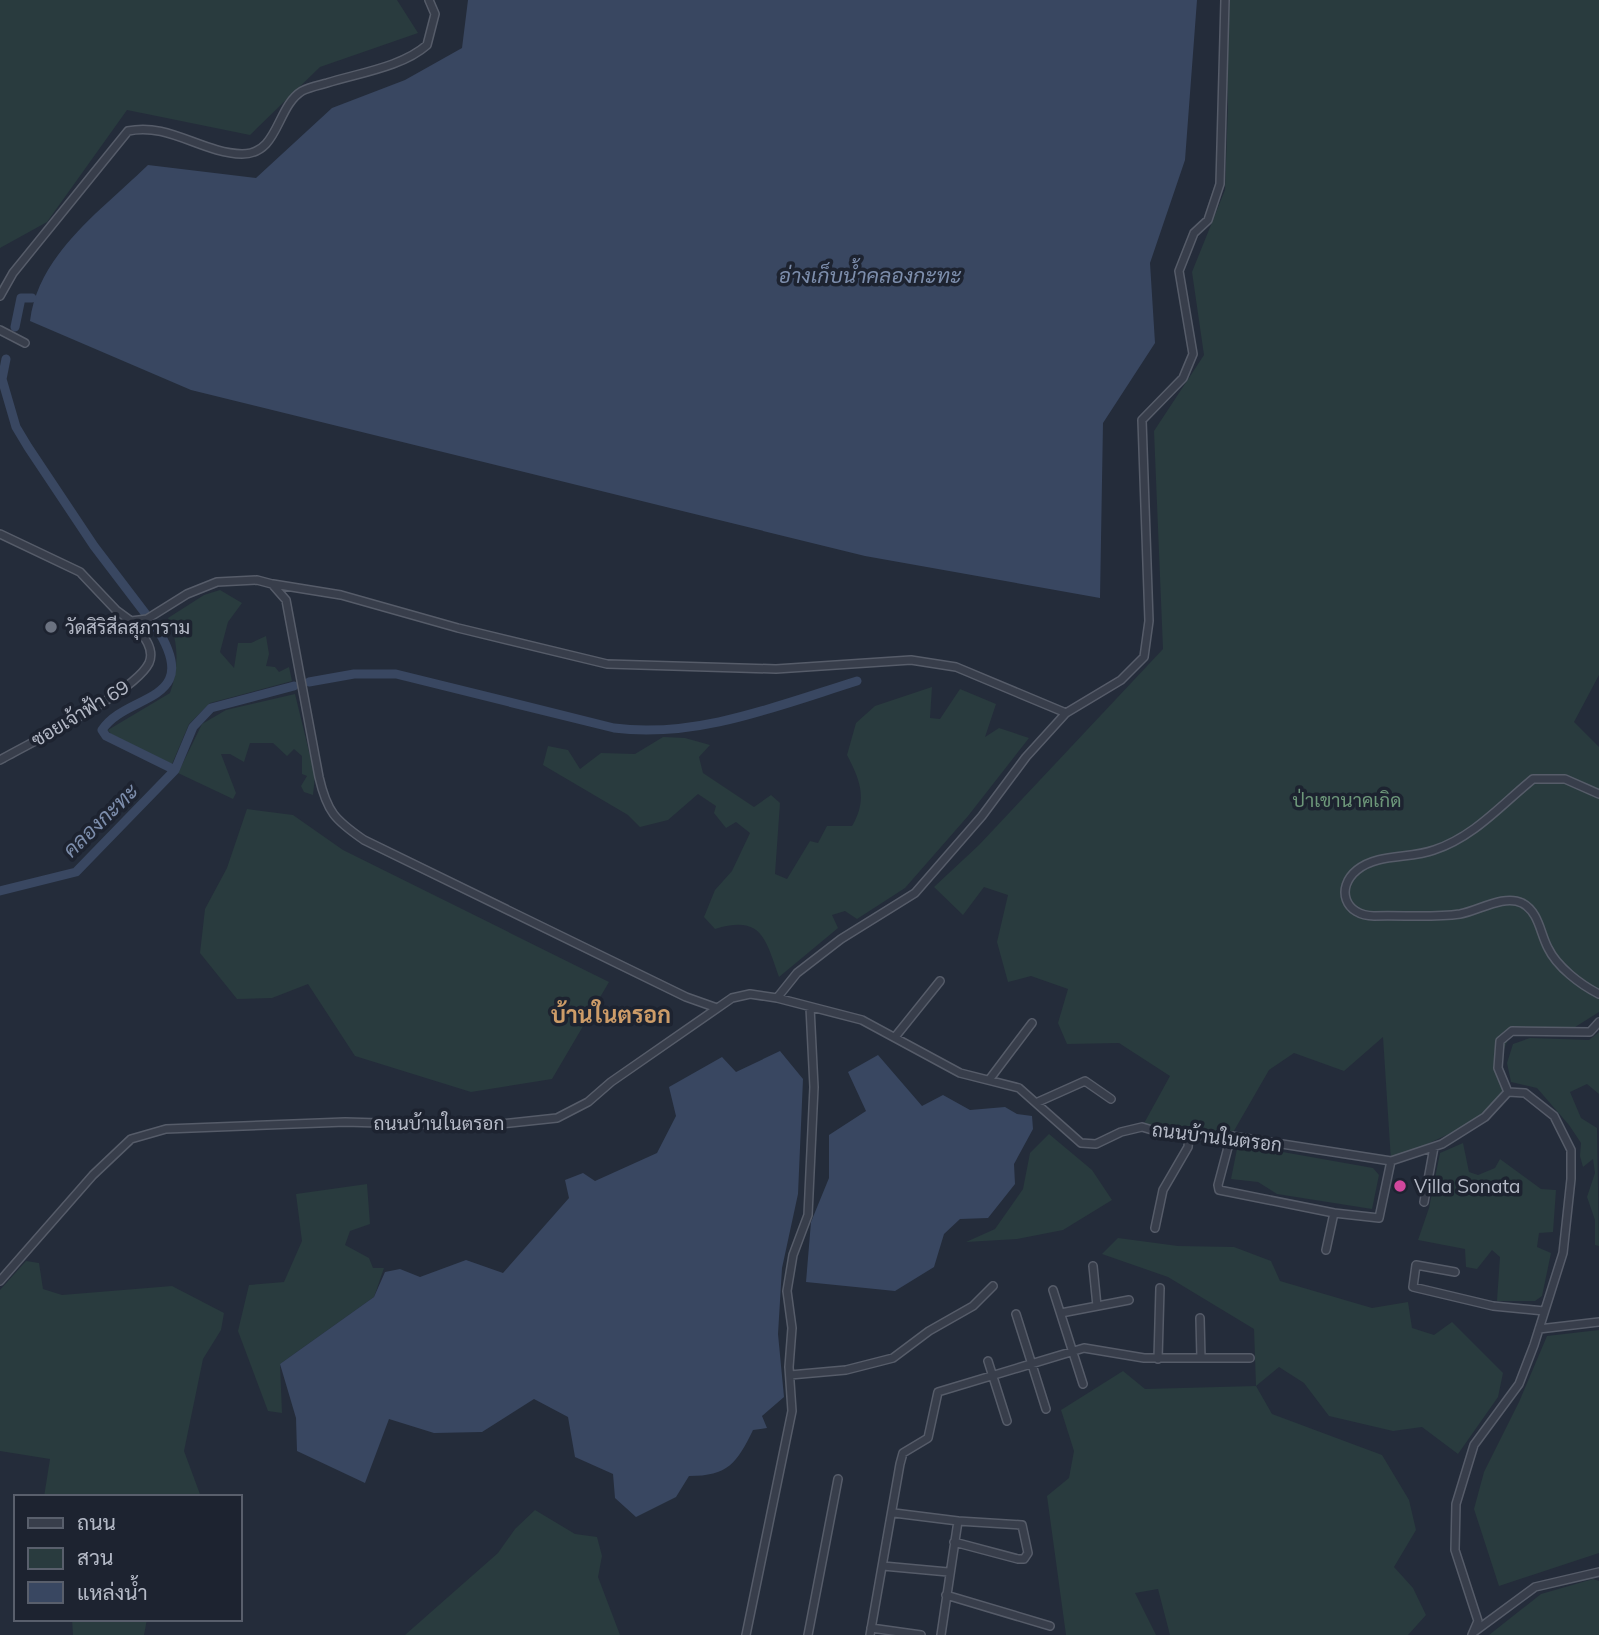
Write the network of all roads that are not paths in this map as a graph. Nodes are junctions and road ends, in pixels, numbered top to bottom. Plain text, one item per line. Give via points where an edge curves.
1 (429, 0) edge
2 (1225, 0) edge
3 (0, 296) edge
4 (0, 330) edge
5 (25, 342) dead end
6 (0, 534) edge
7 (272, 584) junction
8 (131, 621) junction
9 (1066, 713) junction
10 (0, 760) edge
11 (1599, 794) edge
12 (940, 981) dead end
13 (1599, 993) edge
14 (777, 998) junction
15 (810, 1007) junction
16 (717, 1008) junction
17 (1599, 1022) edge
18 (1032, 1023) dead end
19 (895, 1037) junction
20 (989, 1080) junction
21 (1508, 1092) junction
22 (1111, 1099) dead end
23 (1038, 1102) junction
24 (1189, 1135) junction
25 (1231, 1136) junction
26 (1434, 1147) junction
27 (1391, 1161) junction
28 (1424, 1202) dead end
29 (1334, 1213) junction
30 (1155, 1228) dead end
31 (1326, 1250) dead end
32 (1093, 1266) dead end
33 (1455, 1272) dead end
34 (0, 1281) edge
35 (993, 1286) dead end
36 (1160, 1288) dead end
37 (1053, 1290) dead end
38 (1129, 1300) dead end
39 (1097, 1306) junction
40 (1544, 1311) junction
41 (1061, 1313) junction
42 (1016, 1314) dead end
43 (1200, 1318) dead end
44 (1599, 1322) edge
45 (1539, 1329) junction
46 (1073, 1350) junction
47 (1200, 1358) junction
48 (1250, 1358) dead end
49 (1158, 1359) junction
50 (988, 1362) dead end
51 (1032, 1363) junction
52 (790, 1375) junction
53 (992, 1375) junction
54 (1083, 1384) dead end
55 (1046, 1409) dead end
56 (1007, 1421) dead end
57 (838, 1479) dead end
58 (894, 1513) junction
59 (957, 1521) junction
60 (954, 1542) junction
61 (883, 1566) junction
62 (948, 1572) junction
63 (1599, 1572) edge
64 (946, 1595) junction
65 (1050, 1626) dead end
66 (870, 1631) edge
67 (1473, 1634) edge
68 (746, 1635) edge
69 (808, 1635) edge
70 (921, 1635) edge
71 (941, 1635) edge

1 - 3 street via 435,13 427,45 401,60 302,91 288,104 270,140 257,151 230,152 147,127 128,131 13,273
2 - 9 street via 1220,184 1208,220 1194,233 1179,271 1193,354 1183,378 1142,420 1148,643 1144,657 1131,672
4 - 5 street
6 - 8 street, ซอยเจ้าฟ้า 69 via 80,572
7 - 8 street via 216,582 147,620
7 - 9 street via 341,595 607,664 776,669 911,660 956,667
7 - 16 street via 286,600 318,777 338,822 364,840
8 - 10 street, ซอยเจ้าฟ้า 69 via 149,645 150,662 132,684
9 - 14 street via 915,893 830,947 797,973
11 - 13 street via 1565,779 1533,779 1503,808 1459,837 1425,853 1368,863 1357,870 1346,888 1353,912 1368,916 1460,914 1513,900 1523,904 1536,917 1549,950 1581,985
12 - 19 street
14 - 15 street, ถนนบ้านในตรอก
14 - 16 street, ถนนบ้านในตรอก via 750,994
15 - 19 street, ถนนบ้านในตรอก via 862,1020
15 - 52 street via 814,1087 808,1216 793,1255 787,1291 792,1328
16 - 34 street, ถนนบ้านในตรอก via 589,1102 557,1118 483,1126 345,1122 166,1129 131,1139 93,1175
17 - 21 street via 1590,1032 1512,1031 1500,1041 1499,1068
18 - 20 street
19 - 20 street, ถนนบ้านในตรอก via 960,1073
20 - 23 street, ถนนบ้านในตรอก via 1019,1088
21 - 26 street, ถนนบ้านในตรอก via 1485,1117
21 - 40 street via 1525,1093 1538,1101 1554,1116 1571,1150 1563,1253
22 - 23 street via 1085,1082
23 - 24 street, ถนนบ้านในตรอก via 1081,1143 1096,1144 1142,1127
24 - 25 street, ถนนบ้านในตรอก
24 - 30 street via 1188,1147 1163,1190
25 - 27 street, ถนนบ้านในตรอก
25 - 29 street via 1219,1190
26 - 27 street, ถนนบ้านในตรอก
26 - 28 street
27 - 29 street via 1379,1218
29 - 31 street
32 - 39 street
33 - 40 street via 1416,1265 1413,1287 1493,1306
35 - 52 street via 973,1306 892,1358 846,1370
36 - 49 street
37 - 41 street
38 - 39 street
39 - 41 street
40 - 45 street
41 - 46 street
42 - 51 street
43 - 47 street
44 - 45 street
45 - 67 street via 1520,1384 1474,1445 1456,1504 1454,1550 1478,1621
46 - 49 street
46 - 51 street
46 - 54 street
47 - 48 street
47 - 49 street
50 - 53 street
51 - 53 street
51 - 55 street
52 - 68 street via 792,1410
53 - 56 street
53 - 58 street via 938,1392 928,1438 903,1453
57 - 69 street
58 - 59 street
58 - 61 street
59 - 60 street
59 - 60 street via 1023,1525 1028,1553 1018,1559
60 - 62 street
61 - 62 street
61 - 66 street
62 - 64 street
63 - 67 street via 1535,1587
64 - 65 street
64 - 71 street
66 - 70 street

